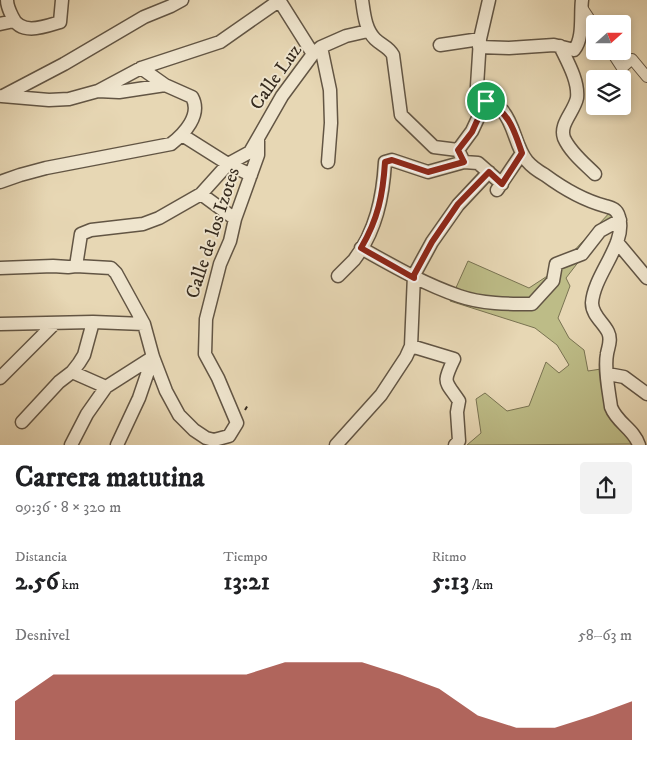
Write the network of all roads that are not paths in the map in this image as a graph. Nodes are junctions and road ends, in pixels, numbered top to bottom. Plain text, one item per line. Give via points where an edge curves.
1 (7, 0) edge
2 (62, 0) edge
3 (182, 0) edge
4 (279, 0) edge
5 (362, 0) edge
6 (489, 0) edge
7 (582, 3) edge
8 (588, 15) edge
9 (14, 21) junction
10 (0, 24) edge
11 (368, 31) junction
12 (480, 43) junction
13 (440, 44) dead end
14 (560, 46) junction
15 (317, 50) junction
16 (617, 60) edge
17 (141, 68) junction
18 (647, 77) edge
19 (165, 85) junction
20 (98, 91) junction
21 (1, 96) edge
22 (486, 101) junction
23 (182, 135) junction
24 (258, 138) junction
25 (458, 150) junction
26 (522, 153) junction
27 (328, 162) dead end
28 (464, 162) junction
29 (228, 164) junction
30 (489, 172) junction
31 (595, 174) dead end
32 (251, 175) junction
33 (0, 182) edge
34 (201, 194) junction
35 (235, 219) junction
36 (620, 220) junction
37 (617, 242) junction
38 (361, 248) junction
39 (76, 266) junction
40 (0, 268) edge
41 (338, 276) dead end
42 (414, 278) junction
43 (647, 278) edge
44 (93, 322) junction
45 (0, 324) edge
46 (55, 324) junction
47 (144, 324) junction
48 (411, 346) junction
49 (153, 357) junction
50 (72, 372) junction
51 (608, 374) junction
52 (0, 378) edge
53 (106, 387) junction
54 (647, 394) edge
55 (22, 422) dead end
56 (215, 443) edge
57 (71, 445) edge
58 (116, 445) edge
59 (336, 445) edge
60 (455, 445) edge
61 (639, 445) edge

1 - 9 street
2 - 9 street via 60,22 38,29 27,28
3 - 21 street via 144,17
4 - 15 street
4 - 17 street via 220,42
5 - 11 street
6 - 12 street
7 - 8 street
7 - 14 street via 577,47 570,50
9 - 10 street
11 - 15 street, Calle Luz via 346,36
11 - 25 street via 393,55 401,115 434,147
12 - 13 street
12 - 14 street via 509,48
12 - 22 street via 477,86 479,96
14 - 31 street via 577,92 563,128 565,139
15 - 24 street, Calle Luz via 282,96
15 - 27 street via 330,90
16 - 18 street via 622,68 632,60
17 - 19 street
17 - 20 street
19 - 20 street via 119,92
19 - 23 street via 192,97 195,102 196,109
20 - 21 street via 69,99
22 - 25 street via 472,132
22 - 26 street via 500,108 508,119
23 - 29 street
23 - 33 street via 170,144 46,168
24 - 29 street, Calle Luz via 250,152
24 - 32 street, Calle de los Izotes via 258,155
25 - 28 street
26 - 30 street via 499,188
26 - 36 street via 531,166 564,189 613,208
28 - 30 street via 478,163
28 - 38 street via 428,172 392,160 385,162 380,206
29 - 32 street
29 - 34 street, Calle Luz
30 - 42 street via 458,204 432,242
32 - 35 street, Calle de los Izotes
34 - 35 street
34 - 39 street, Calle Luz via 143,224 86,231 81,234
35 - 56 street, Calle de los Izotes via 208,310 205,354 237,423 230,436
36 - 37 street
36 - 42 street via 600,231 582,254 556,264 553,281 532,304 491,302 460,296
37 - 43 street
37 - 51 street via 595,286 592,303 593,312 610,340 606,356
38 - 41 street
38 - 42 street
39 - 40 street
39 - 47 street via 111,268
42 - 48 street
44 - 46 street
44 - 47 street
44 - 50 street via 84,355
45 - 46 street
46 - 52 street
47 - 49 street
48 - 59 street via 381,395
48 - 60 street via 454,359 446,382 459,401 459,441
49 - 53 street
49 - 56 street via 179,415 194,430
49 - 58 street via 139,398
50 - 53 street
50 - 55 street
51 - 54 street via 624,377
51 - 61 street via 614,414 634,434
53 - 57 street

